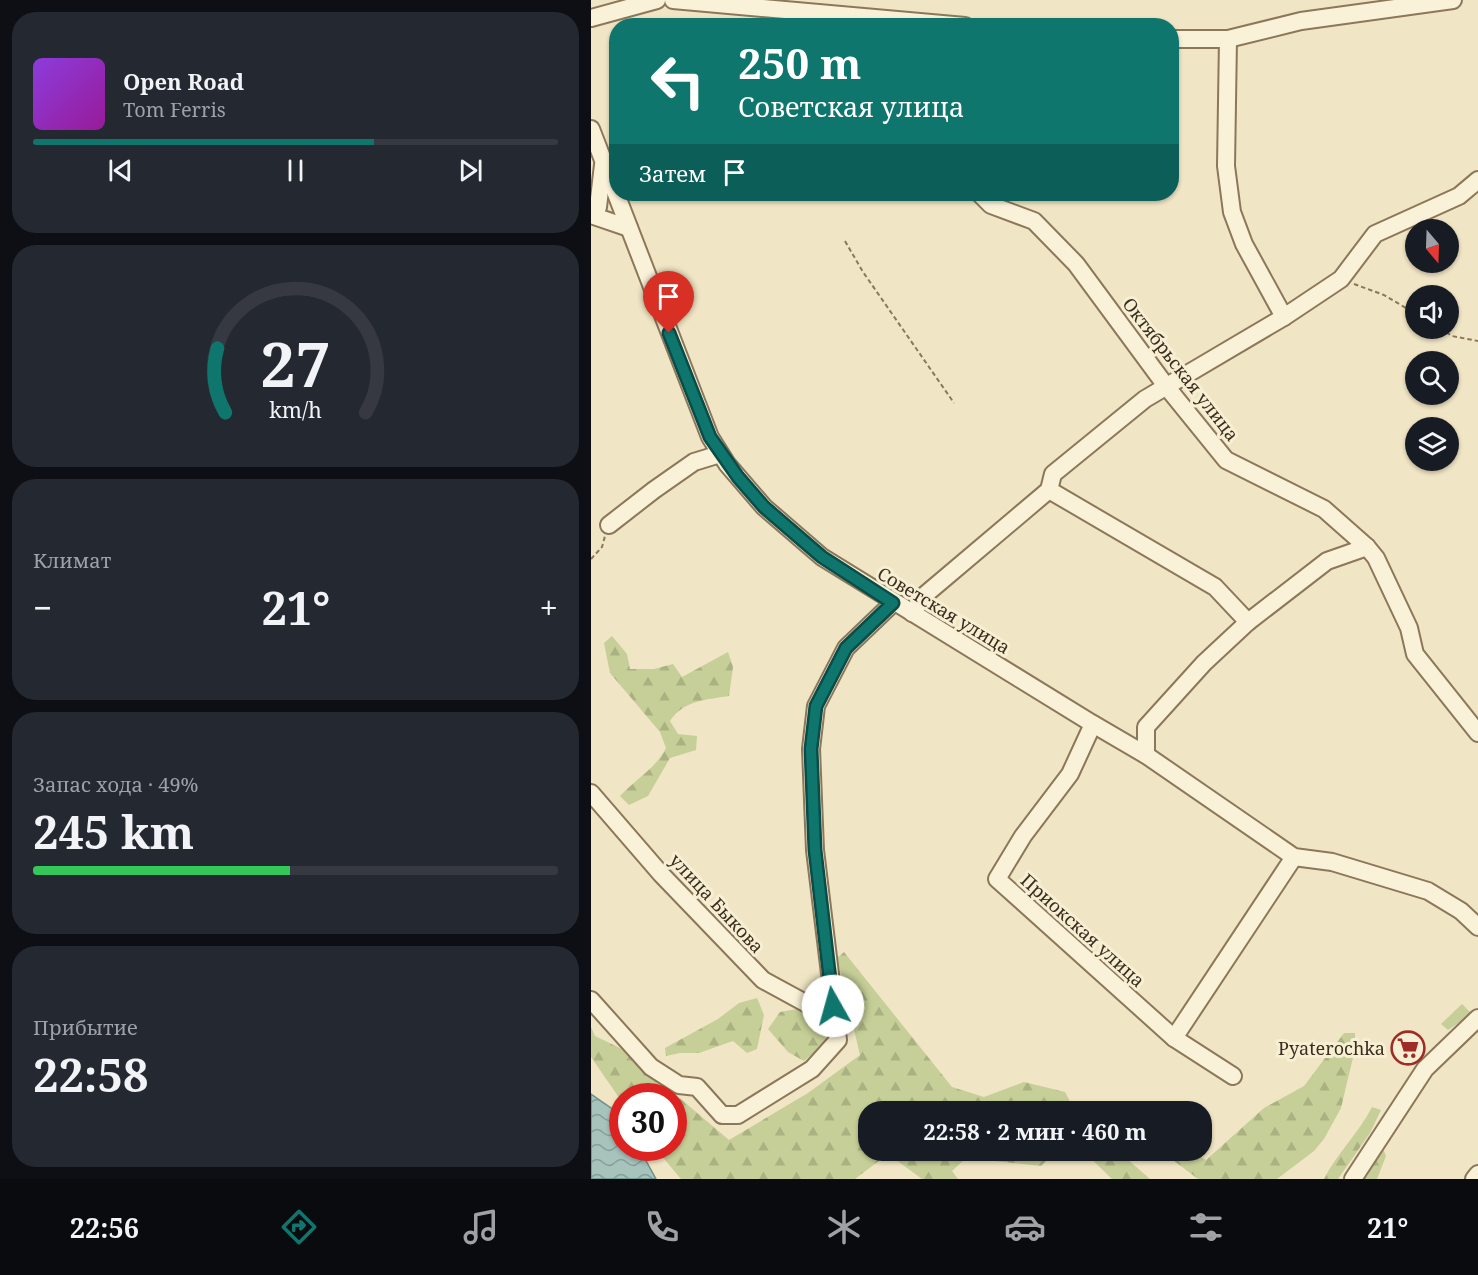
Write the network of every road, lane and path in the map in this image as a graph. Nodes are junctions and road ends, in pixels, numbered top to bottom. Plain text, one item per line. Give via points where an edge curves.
1 (657, 0) edge
2 (673, 0) edge
3 (1453, 0) edge
4 (591, 18) edge
5 (875, 18) edge
6 (1179, 39) edge
7 (1228, 39) junction
8 (591, 129) edge
9 (603, 161) junction
10 (609, 176) edge
11 (1478, 180) edge
12 (619, 201) edge
13 (987, 201) edge
14 (591, 212) edge
15 (629, 228) junction
16 (845, 241) dead end
17 (1341, 279) junction
18 (1405, 307) edge
19 (1284, 317) junction
20 (1459, 337) edge
21 (1478, 341) edge
22 (1166, 386) junction
23 (954, 403) dead end
24 (720, 454) junction
25 (1049, 490) junction
26 (609, 525) joint
27 (1367, 547) junction
28 (591, 559) edge
29 (893, 603) junction
30 (912, 613) junction
31 (1248, 622) junction
32 (1093, 724) junction
33 (1478, 733) edge
34 (1146, 756) junction
35 (591, 793) edge
36 (1294, 857) junction
37 (1478, 927) edge
38 (591, 1000) edge
39 (833, 1006) junction
40 (1478, 1018) edge
41 (1174, 1038) junction
42 (1233, 1076) dead end
43 (1478, 1174) edge
44 (1353, 1179) edge
45 (1474, 1179) edge

1 - 4 street
2 - 5 street
3 - 7 street via 1301,21
6 - 7 street
7 - 19 street via 1226,166 1232,212 1244,244
8 - 9 street, Советская улица
9 - 10 street, Советская улица
9 - 14 street via 598,207
11 - 17 street via 1459,196 1375,234
12 - 15 street, Советская улица
13 - 22 street, Октябрьская улица via 1034,221 1048,235 1076,264
14 - 15 street
15 - 24 street, Советская улица
16 - 23 path
17 - 18 path
17 - 19 street
19 - 22 street
20 - 21 path
22 - 25 street via 1053,474
22 - 27 street, Октябрьская улица via 1226,460 1324,509
24 - 26 street via 694,462
24 - 29 street, Советская улица via 764,507 822,557
25 - 30 street via 926,594
25 - 31 street via 1215,587
26 - 28 path via 602,547
27 - 31 street via 1327,561
27 - 33 street, Октябрьская улица via 1409,628 1415,654
29 - 30 street, Советская улица
29 - 39 street via 846,648 816,706 811,749 815,850
30 - 32 street, Советская улица
31 - 34 street via 1146,727
32 - 34 street, Советская улица
32 - 41 street, Приокская улица via 1070,774 1023,836 997,879
34 - 36 street, Советская улица
35 - 39 street, улица Быкова via 762,981 820,1011
36 - 37 street, Советская улица via 1332,862 1428,891 1461,911
36 - 41 street
38 - 39 street via 651,1067 679,1085 697,1087 722,1115 738,1115 812,1069 838,1040
40 - 44 street via 1425,1069
41 - 42 street, Приокская улица
43 - 45 street

